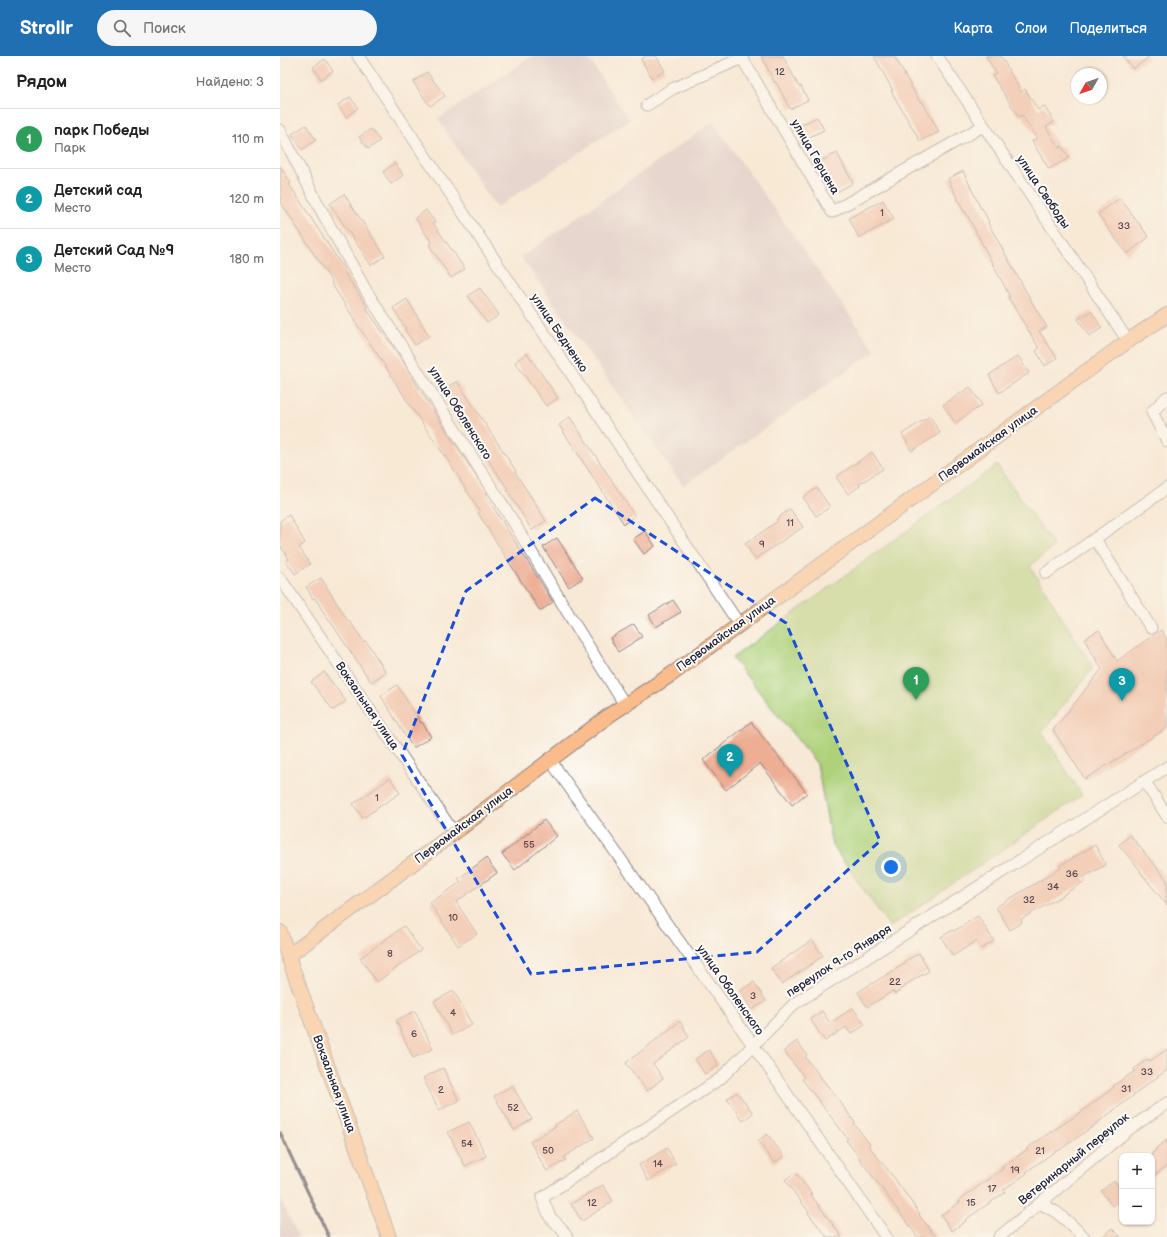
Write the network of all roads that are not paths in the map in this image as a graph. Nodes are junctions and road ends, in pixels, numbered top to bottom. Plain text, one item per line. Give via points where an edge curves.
1 (358, 56) edge
2 (937, 56) edge
3 (647, 105) dead end
4 (983, 126) junction
5 (280, 130) edge
6 (1166, 319) edge
7 (1128, 341) junction
8 (1167, 397) edge
9 (1167, 441) edge
10 (1167, 488) edge
11 (1095, 539) junction
12 (1046, 573) dead end
13 (280, 578) edge
14 (739, 624) junction
15 (1151, 628) dead end
16 (625, 705) junction
17 (550, 760) junction
18 (1167, 767) edge
19 (1145, 782) junction
20 (1167, 816) edge
21 (454, 833) junction
22 (280, 932) edge
23 (288, 956) junction
24 (753, 1045) junction
25 (1167, 1103) edge
26 (1040, 1203) junction
27 (1080, 1233) edge
28 (389, 1237) edge
29 (567, 1237) edge
30 (886, 1237) edge
31 (999, 1237) edge

1 - 14 street, улица Бедненко
2 - 4 street, улица Свободы
3 - 4 street, улица Герцена via 672,89 742,58 832,212
4 - 7 street, улица Свободы
5 - 16 street, улица Оболенского via 365,289 511,518
6 - 7 main road, Первомайская улица
7 - 14 main road, Первомайская улица
8 - 9 street via 1152,412
10 - 11 street
11 - 12 street
11 - 15 street
13 - 21 street, Вокзальная улица
14 - 16 main road, Первомайская улица
16 - 17 main road, Первомайская улица
17 - 21 main road, Первомайская улица
17 - 24 street, улица Оболенского
18 - 19 street, переулок 9-го Января
19 - 20 street
19 - 24 street, переулок 9-го Января via 794,1004
21 - 23 main road, Первомайская улица
22 - 23 main road, Вокзальная улица
23 - 28 main road, Вокзальная улица
24 - 29 street, переулок 9-го Января via 721,1078 542,1198 550,1217
24 - 30 street, улица Оболенского
25 - 26 street, Ветеринарный переулок via 1128,1130
26 - 27 street via 1056,1212
26 - 31 street, Ветеринарный переулок

